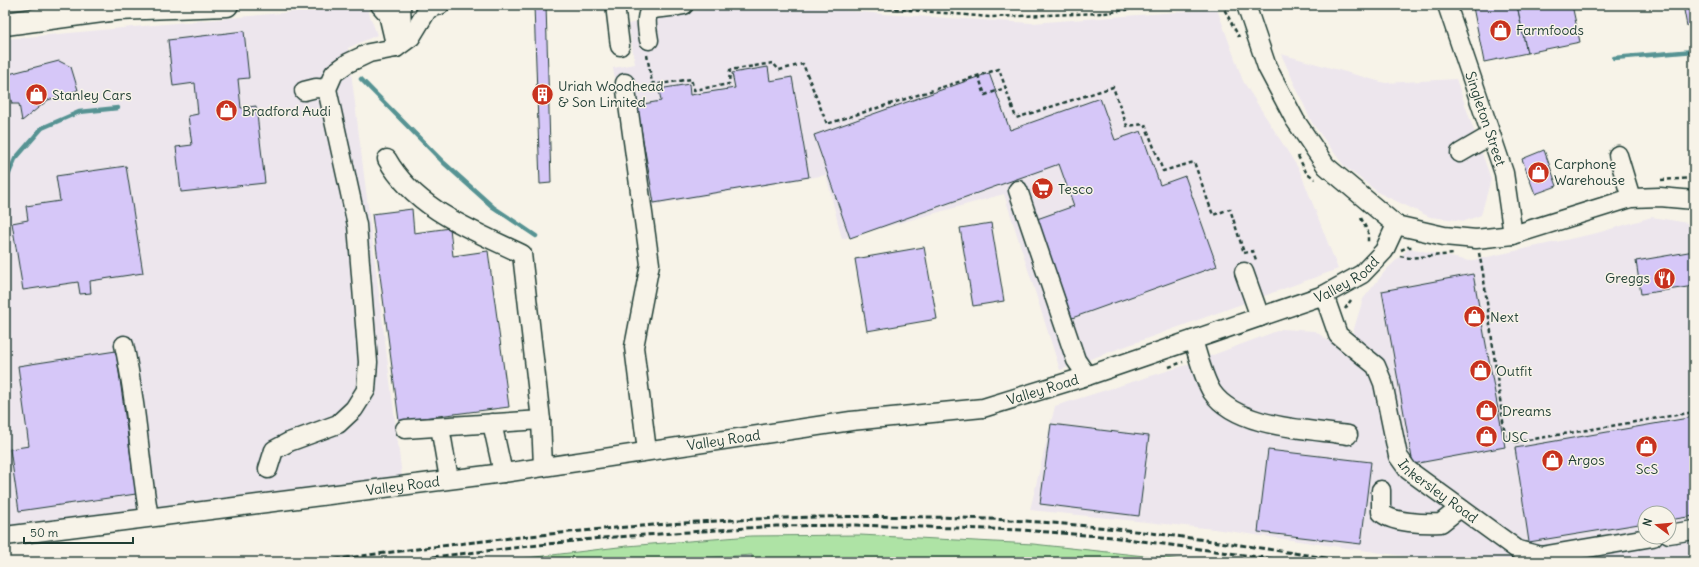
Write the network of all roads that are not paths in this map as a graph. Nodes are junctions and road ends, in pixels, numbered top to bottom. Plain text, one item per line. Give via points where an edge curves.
1 (227, 5) edge
2 (380, 5) edge
3 (400, 5) edge
4 (440, 5) edge
5 (615, 5) edge
6 (684, 5) edge
7 (1246, 5) edge
8 (1446, 5) edge
9 (123, 7) edge
10 (5, 24) edge
11 (648, 45) road end
12 (620, 46) dead end
13 (396, 48) junction
14 (625, 83) dead end
15 (327, 89) junction
16 (304, 91) dead end
17 (1491, 136) junction
18 (1460, 153) dead end
19 (1618, 155) dead end
20 (387, 159) dead end
21 (1018, 190) dead end
22 (1631, 198) junction
23 (1694, 200) edge
24 (1396, 225) junction
25 (1513, 235) junction
26 (1250, 267) road end
27 (1324, 296) junction
28 (1260, 317) junction
29 (124, 345) dead end
30 (1196, 348) junction
31 (1087, 376) junction
32 (541, 420) junction
33 (492, 424) junction
34 (440, 427) junction
35 (405, 429) dead end
36 (1348, 435) dead end
37 (647, 451) junction
38 (543, 466) junction
39 (268, 469) dead end
40 (502, 473) junction
41 (449, 479) junction
42 (1381, 490) dead end
43 (1460, 508) junction
44 (149, 517) junction
45 (1694, 530) edge
46 (1677, 533) edge
47 (5, 536) edge
48 (1637, 540) edge

1 - 9 main road
2 - 13 street via 388,14
3 - 13 street via 402,26
4 - 13 street via 428,9 411,37
5 - 12 street
6 - 11 street via 656,6 650,10 646,22
7 - 24 street via 1267,67 1295,120 1326,166
8 - 17 street, Singleton Street
9 - 10 main road
13 - 15 street via 368,53 348,63 334,73
14 - 37 street via 650,264 634,346
15 - 16 street
15 - 39 street via 357,225 368,362 366,390 354,409 338,424 274,450
17 - 18 street
17 - 25 street, Singleton Street via 1504,173
19 - 22 street
20 - 32 street via 412,193 462,226 522,254
21 - 31 street via 1076,360
22 - 23 street
22 - 25 street
24 - 25 street via 1444,236 1476,239
24 - 27 street, Valley Road via 1384,251 1362,274
26 - 28 street
27 - 28 street, Valley Road
27 - 43 street, Inkersley Road via 1338,335 1376,366 1398,456 1408,470
28 - 30 street, Valley Road
29 - 44 street via 132,379
30 - 31 street, Valley Road
30 - 36 street via 1211,391 1236,413 1258,422
31 - 37 street, Valley Road via 983,408 851,421
32 - 33 street
32 - 38 street
33 - 34 street
33 - 40 street
34 - 35 street
34 - 41 street
37 - 38 street, Valley Road
38 - 40 street, Valley Road
40 - 41 street, Valley Road
41 - 44 street, Valley Road
42 - 43 street via 1381,512 1385,517 1441,523
43 - 48 street, Inkersley Road via 1518,550 1541,556
44 - 47 street, Valley Road
45 - 46 street

